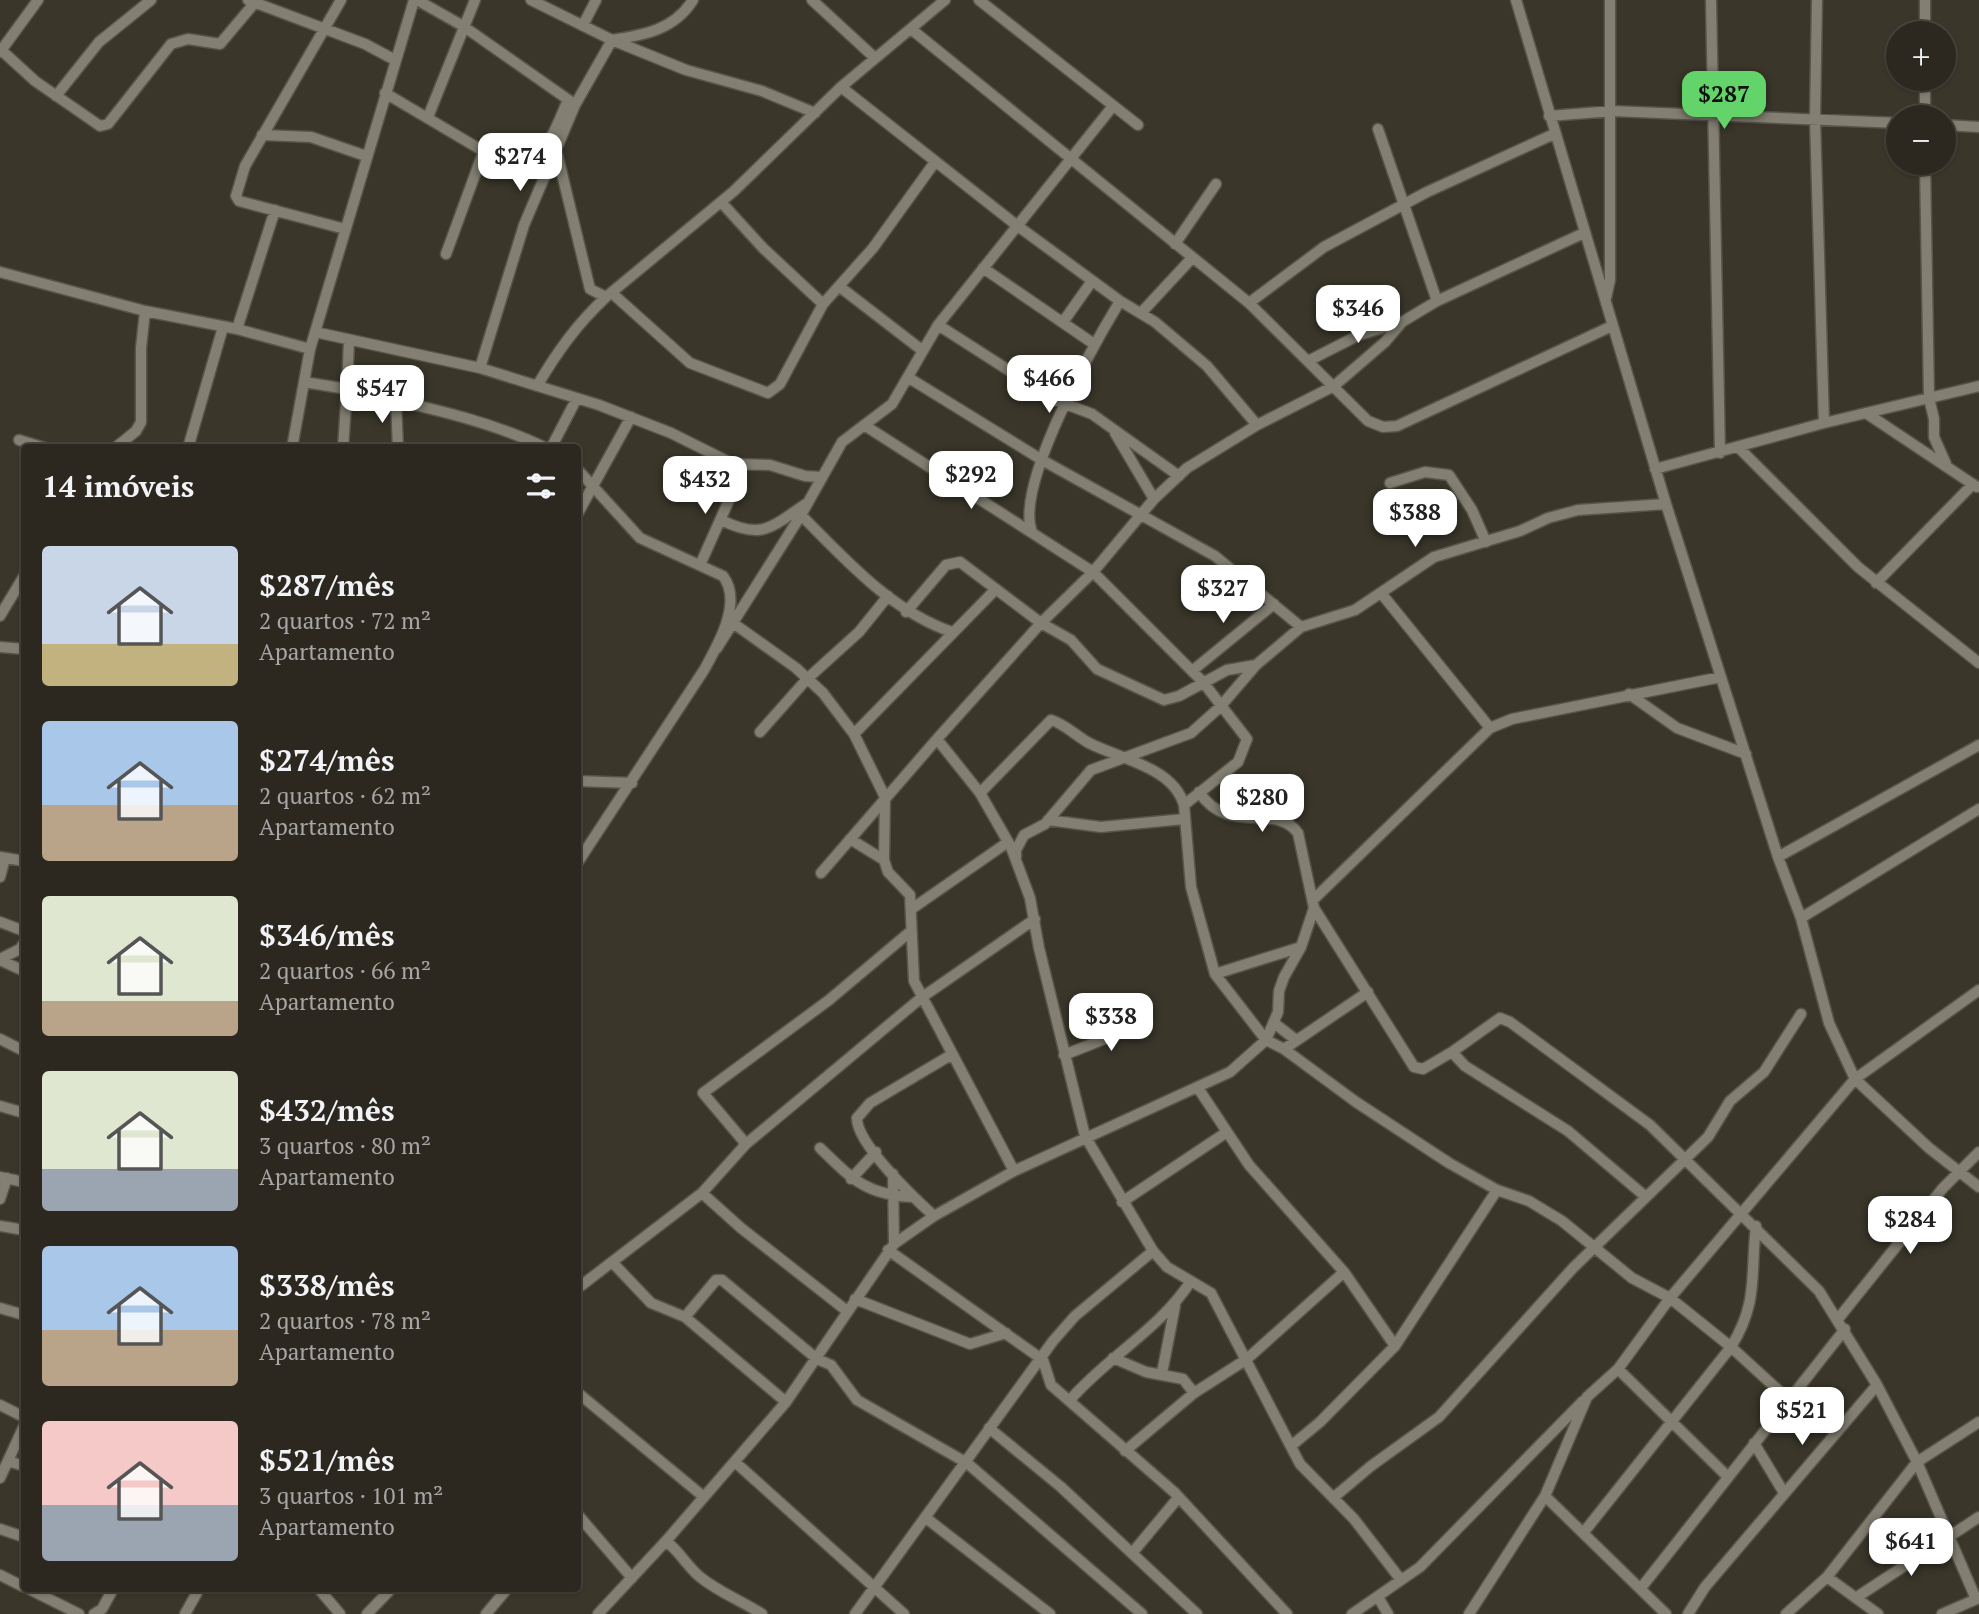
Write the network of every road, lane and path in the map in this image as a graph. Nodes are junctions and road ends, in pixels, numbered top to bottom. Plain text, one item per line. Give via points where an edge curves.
1 (38, 0) edge
2 (150, 0) edge
3 (341, 0) edge
4 (415, 0) edge
5 (475, 0) edge
6 (531, 0) edge
7 (596, 0) edge
8 (693, 0) edge
9 (812, 0) edge
10 (945, 0) edge
11 (979, 0) edge
12 (1516, 0) edge
13 (1610, 0) edge
14 (1711, 0) edge
15 (1817, 0) edge
16 (1925, 0) edge
17 (253, 1) edge
18 (1925, 21) edge
19 (583, 25) junction
20 (463, 26) junction
21 (326, 29) junction
22 (911, 29) junction
23 (612, 40) junction
24 (0, 50) edge
25 (875, 58) junction
26 (395, 60) junction
27 (841, 87) junction
28 (385, 93) junction
29 (56, 96) junction
30 (572, 102) junction
31 (1112, 106) junction
32 (1612, 111) junction
33 (815, 113) junction
34 (1712, 114) junction
35 (1549, 116) junction
36 (428, 117) junction
37 (1815, 119) junction
38 (1886, 122) edge
39 (1138, 125) dead end
40 (1956, 126) edge
41 (1979, 127) edge
42 (1378, 129) dead end
43 (1555, 134) junction
44 (262, 135) junction
45 (556, 149) junction
46 (484, 150) junction
47 (366, 156) junction
48 (1071, 159) junction
49 (935, 162) junction
50 (1925, 175) edge
51 (543, 179) junction
52 (1216, 184) dead end
53 (564, 186) junction
54 (721, 202) junction
55 (1403, 205) junction
56 (275, 211) junction
57 (1015, 225) junction
58 (345, 229) junction
59 (1584, 233) junction
60 (1175, 244) junction
61 (446, 254) dead end
62 (1192, 257) junction
63 (983, 268) junction
64 (0, 272) edge
65 (1092, 281) junction
66 (624, 285) junction
67 (840, 287) junction
68 (609, 296) junction
69 (1437, 301) junction
70 (1605, 301) junction
71 (1120, 302) junction
72 (1249, 303) junction
73 (625, 304) junction
74 (823, 304) junction
75 (145, 311) junction
76 (1141, 313) junction
77 (1063, 322) junction
78 (1402, 322) junction
79 (938, 325) junction
80 (1612, 326) junction
81 (223, 327) junction
82 (237, 330) junction
83 (315, 332) junction
84 (349, 340) junction
85 (1094, 344) junction
86 (310, 349) junction
87 (923, 351) junction
88 (1308, 361) junction
89 (480, 368) junction
90 (909, 377) junction
91 (304, 382) junction
92 (537, 386) junction
93 (1334, 386) junction
94 (1979, 386) edge
95 (347, 389) junction
96 (577, 398) junction
97 (1929, 398) junction
98 (396, 401) junction
99 (1066, 404) junction
100 (1866, 413) junction
101 (631, 417) junction
102 (1824, 422) junction
103 (864, 425) junction
104 (1257, 425) junction
105 (1111, 428) junction
106 (19, 440) dead end
107 (522, 442) edge
108 (32, 444) edge
109 (120, 444) edge
110 (189, 444) edge
111 (293, 444) edge
112 (343, 444) edge
113 (398, 444) edge
114 (551, 444) edge
115 (1739, 448) junction
116 (1720, 453) junction
117 (1042, 460) junction
118 (733, 464) junction
119 (1946, 464) junction
120 (1655, 469) junction
121 (581, 473) edge
122 (805, 476) junction
123 (1179, 476) junction
124 (821, 477) junction
125 (1390, 483) dead end
126 (594, 484) junction
127 (1976, 486) edge
128 (1154, 499) junction
129 (1666, 504) junction
130 (581, 508) edge
131 (804, 508) junction
132 (1141, 515) junction
133 (721, 520) junction
134 (1032, 532) junction
135 (1486, 542) junction
136 (700, 565) junction
137 (1093, 572) junction
138 (21, 581) edge
139 (1876, 583) junction
140 (996, 589) junction
141 (1381, 593) junction
142 (888, 596) junction
143 (1274, 604) junction
144 (906, 612) junction
145 (0, 615) edge
146 (733, 623) junction
147 (1041, 623) junction
148 (1301, 627) junction
149 (952, 632) junction
150 (0, 647) edge
151 (717, 648) junction
152 (21, 649) edge
153 (1979, 663) edge
154 (1256, 665) junction
155 (1192, 671) junction
156 (1721, 677) junction
157 (807, 679) junction
158 (1203, 682) junction
159 (1629, 694) junction
160 (1220, 707) junction
161 (1490, 728) junction
162 (760, 732) dead end
163 (854, 734) junction
164 (937, 739) junction
165 (1979, 745) edge
166 (1746, 754) junction
167 (1125, 757) junction
168 (581, 781) edge
169 (632, 783) junction
170 (1199, 792) junction
171 (980, 793) junction
172 (885, 797) junction
173 (1184, 805) junction
174 (1979, 809) edge
175 (1184, 819) junction
176 (1048, 820) junction
177 (850, 839) junction
178 (1007, 842) junction
179 (3, 857) edge
180 (1778, 857) junction
181 (581, 858) edge
182 (21, 860) edge
183 (884, 860) junction
184 (1016, 862) junction
185 (821, 873) dead end
186 (0, 877) edge
187 (1313, 904) junction
188 (913, 908) junction
189 (1801, 918) junction
190 (1035, 919) junction
191 (0, 922) edge
192 (21, 930) edge
193 (911, 932) junction
194 (1301, 947) junction
195 (21, 948) edge
196 (0, 960) edge
197 (21, 970) edge
198 (1215, 974) junction
199 (1979, 990) edge
200 (1368, 992) junction
201 (920, 998) junction
202 (1801, 1014) dead end
203 (1147, 1022) dead end
204 (1274, 1023) junction
205 (0, 1039) edge
206 (1266, 1040) junction
207 (1296, 1040) junction
208 (1284, 1049) junction
209 (21, 1050) edge
210 (1452, 1052) junction
211 (951, 1055) junction
212 (1064, 1055) junction
213 (1855, 1079) junction
214 (1198, 1088) junction
215 (0, 1105) edge
216 (21, 1112) edge
217 (1227, 1132) junction
218 (1085, 1136) junction
219 (746, 1144) junction
220 (820, 1147) dead end
221 (1979, 1152) edge
222 (876, 1153) junction
223 (1683, 1160) junction
224 (1014, 1171) junction
225 (1957, 1172) junction
226 (894, 1174) junction
227 (4, 1178) edge
228 (851, 1179) junction
229 (1979, 1187) edge
230 (1497, 1189) junction
231 (702, 1193) junction
232 (895, 1196) junction
233 (912, 1197) junction
234 (1646, 1197) junction
235 (0, 1199) edge
236 (1122, 1202) junction
237 (1743, 1215) junction
238 (934, 1216) junction
239 (0, 1226) edge
240 (1756, 1226) junction
241 (21, 1230) edge
242 (1594, 1246) junction
243 (891, 1247) junction
244 (1153, 1251) junction
245 (612, 1262) junction
246 (1344, 1272) junction
247 (1191, 1281) junction
248 (581, 1286) edge
249 (1671, 1298) junction
250 (855, 1299) junction
251 (1175, 1306) junction
252 (0, 1308) edge
253 (847, 1311) junction
254 (21, 1314) edge
255 (685, 1317) junction
256 (1841, 1324) junction
257 (1006, 1333) junction
258 (1395, 1346) junction
259 (1731, 1347) junction
260 (1040, 1357) junction
261 (1114, 1358) junction
262 (817, 1359) junction
263 (1247, 1359) junction
264 (1618, 1369) junction
265 (1162, 1373) junction
266 (1877, 1385) junction
267 (1194, 1394) junction
268 (581, 1395) edge
269 (1587, 1397) junction
270 (1788, 1399) junction
271 (1070, 1401) junction
272 (786, 1402) junction
273 (0, 1405) edge
274 (21, 1416) edge
275 (1672, 1422) junction
276 (1979, 1422) edge
277 (989, 1428) junction
278 (21, 1433) edge
279 (1754, 1443) junction
280 (1291, 1446) junction
281 (1125, 1451) junction
282 (8, 1461) junction
283 (736, 1462) junction
284 (1917, 1462) junction
285 (967, 1463) junction
286 (21, 1465) edge
287 (0, 1476) edge
288 (1728, 1477) junction
289 (1784, 1493) junction
290 (1545, 1496) junction
291 (704, 1497) junction
292 (1178, 1498) junction
293 (1333, 1498) junction
294 (1979, 1517) edge
295 (581, 1518) edge
296 (926, 1518) junction
297 (0, 1529) edge
298 (1584, 1532) junction
299 (1950, 1534) junction
300 (21, 1536) edge
301 (666, 1541) junction
302 (1133, 1552) junction
303 (0, 1575) edge
304 (1827, 1577) junction
305 (632, 1578) junction
306 (1401, 1580) junction
307 (21, 1585) edge
308 (875, 1588) junction
309 (1641, 1588) junction
310 (35, 1592) edge
311 (111, 1592) edge
312 (197, 1592) edge
313 (322, 1592) edge
314 (388, 1592) edge
315 (504, 1592) edge
316 (1378, 1597) junction
317 (1857, 1597) junction
318 (1975, 1600) edge
319 (604, 1612) edge
320 (79, 1614) edge
321 (94, 1614) edge
322 (185, 1614) edge
323 (340, 1614) edge
324 (367, 1614) edge
325 (486, 1614) edge
326 (762, 1614) edge
327 (855, 1614) edge
328 (904, 1614) edge
329 (1050, 1614) edge
330 (1142, 1614) edge
331 (1197, 1614) edge
332 (1287, 1614) edge
333 (1352, 1614) edge
334 (1388, 1614) edge
335 (1469, 1614) edge
336 (1666, 1614) edge
337 (1688, 1614) edge
338 (1786, 1614) edge
339 (1878, 1614) edge
340 (1942, 1614) edge
341 (1973, 1614) edge

1 - 24 street
2 - 29 street via 99,42
3 - 21 street
4 - 20 street
4 - 26 street
5 - 20 street
6 - 19 street
7 - 19 street
8 - 23 street via 651,34
9 - 25 street
10 - 22 street
11 - 31 street
12 - 35 street
13 - 32 street
14 - 34 street
15 - 37 street
16 - 18 street
17 - 21 street
17 - 29 street via 220,44 188,39 172,44 108,124 89,121
19 - 23 street
20 - 30 street
20 - 36 street
21 - 26 street
21 - 44 street
22 - 25 street
22 - 48 street
23 - 30 street
23 - 33 street
24 - 29 street
25 - 27 street
26 - 28 street
27 - 33 street
27 - 49 street
28 - 36 street
28 - 47 street
30 - 45 street
30 - 46 street via 531,162 515,165
31 - 39 street
31 - 48 street
32 - 34 street
32 - 35 street
32 - 70 street via 1610,280
33 - 54 street
34 - 37 street
34 - 116 street
35 - 43 street
36 - 46 street
37 - 38 street
37 - 102 street
40 - 41 street
42 - 55 street
43 - 55 street
43 - 59 street
44 - 47 street via 311,138
44 - 56 street via 236,196 239,201
45 - 51 street
45 - 53 street
46 - 61 street
47 - 58 street
48 - 57 street
48 - 60 street
49 - 57 street
49 - 67 street
50 - 97 street
51 - 53 street
51 - 89 street
52 - 60 street
53 - 68 street via 590,289
54 - 66 street
54 - 74 street
55 - 69 street
55 - 72 street via 1324,247
56 - 58 street
56 - 82 street
57 - 63 street
57 - 65 street
58 - 83 street
59 - 69 street
59 - 70 street
60 - 62 street
62 - 72 street
62 - 76 street
63 - 77 street
63 - 79 street
64 - 75 street
65 - 71 street
65 - 77 street
66 - 68 street
66 - 73 street
67 - 74 street
67 - 87 street
68 - 73 street
68 - 92 street via 582,319
69 - 78 street
70 - 80 street
71 - 76 street
71 - 85 street
72 - 88 street
73 - 74 street via 690,363 762,393 777,390
75 - 81 street
75 - 109 street via 141,422
76 - 104 street via 1207,366
77 - 85 street
78 - 88 street via 1359,335
78 - 93 street
79 - 87 street
79 - 99 street
80 - 93 street via 1397,426 1368,421
80 - 120 street
81 - 82 street
81 - 110 street
82 - 86 street
83 - 84 street
83 - 86 street
84 - 89 street
84 - 95 street
85 - 99 street
86 - 91 street
87 - 90 street
88 - 93 street
89 - 92 street
90 - 103 street via 892,404
90 - 117 street
91 - 95 street
91 - 111 street
92 - 96 street
93 - 104 street
94 - 97 street
95 - 98 street
95 - 112 street
96 - 101 street
96 - 114 street
97 - 100 street
97 - 119 street via 1934,437
98 - 107 street
98 - 113 street
99 - 105 street
99 - 117 street
100 - 102 street
100 - 119 street
101 - 118 street
101 - 126 street
102 - 115 street
103 - 124 street via 842,442
103 - 134 street
104 - 123 street
105 - 123 street
105 - 128 street
106 - 108 street
115 - 116 street
115 - 139 street
116 - 120 street
117 - 132 street
117 - 134 street via 1028,513
118 - 122 street via 770,465
118 - 133 street via 739,471 738,480
119 - 127 street
120 - 129 street
121 - 126 street
122 - 124 street
122 - 131 street
123 - 128 street
124 - 131 street
125 - 135 street via 1425,472 1449,475
126 - 130 street
126 - 136 street via 633,533
127 - 139 street
128 - 132 street
129 - 135 street via 1578,510
129 - 156 street
131 - 133 street via 758,531 744,532
131 - 142 street
131 - 146 street
132 - 137 street
132 - 143 street via 1215,556
133 - 136 street
134 - 137 street
135 - 141 street via 1434,557
136 - 151 street via 730,584 731,597
137 - 147 street
137 - 155 street
138 - 145 street
139 - 153 street
140 - 144 street via 960,562 953,562
140 - 147 street
140 - 149 street
141 - 148 street via 1337,618
141 - 161 street
142 - 144 street
142 - 157 street via 859,632
143 - 148 street
143 - 155 street
144 - 149 street
146 - 151 street
146 - 157 street
147 - 158 street via 1070,640 1106,676 1164,700
147 - 164 street
148 - 154 street
149 - 163 street
150 - 152 street
151 - 169 street
154 - 158 street via 1227,670
154 - 160 street
155 - 158 street
156 - 159 street
156 - 166 street
157 - 162 street
157 - 163 street via 839,711
158 - 160 street
159 - 161 street via 1512,719
159 - 166 street via 1677,729
160 - 167 street via 1181,739
160 - 170 street via 1239,726 1247,746 1227,773
161 - 187 street
163 - 172 street
164 - 171 street
164 - 172 street
165 - 180 street
166 - 180 street
167 - 171 street via 1051,720
167 - 173 street via 1173,785
167 - 176 street via 1091,770
168 - 169 street
169 - 181 street
170 - 173 street
170 - 187 street via 1208,805 1228,816 1280,820 1294,827
171 - 178 street
172 - 177 street
172 - 183 street
173 - 175 street
174 - 189 street
175 - 176 street via 1101,827
175 - 198 street via 1191,887
176 - 184 street via 1024,835
177 - 183 street
177 - 185 street
178 - 184 street
178 - 188 street
179 - 182 street
179 - 186 street
180 - 189 street
183 - 188 street via 888,872 910,895
184 - 190 street
187 - 194 street
187 - 200 street
188 - 193 street
189 - 213 street via 1829,1023
190 - 201 street
190 - 212 street
191 - 192 street
193 - 201 street via 911,966
193 - 219 street via 829,1000 703,1093
194 - 198 street
194 - 204 street via 1279,991
195 - 196 street
196 - 197 street
198 - 206 street
199 - 213 street
200 - 207 street
200 - 210 street via 1414,1067 1423,1069
201 - 211 street
201 - 219 street
202 - 223 street via 1764,1072 1730,1101 1708,1137
203 - 212 street
204 - 206 street
204 - 207 street
205 - 209 street
206 - 208 street
206 - 214 street via 1230,1072
207 - 208 street
208 - 230 street via 1356,1102
210 - 223 street via 1500,1018 1510,1022 1633,1110
210 - 234 street via 1465,1066 1568,1131
211 - 222 street via 861,1111 856,1125
211 - 224 street
212 - 218 street
213 - 225 street
213 - 237 street
214 - 217 street
214 - 218 street
215 - 216 street
217 - 236 street
217 - 246 street via 1249,1165
218 - 224 street
218 - 236 street
219 - 231 street
220 - 228 street
221 - 225 street
222 - 226 street
222 - 228 street
223 - 234 street
223 - 237 street
224 - 238 street
225 - 229 street
225 - 256 street
226 - 232 street
226 - 233 street
227 - 235 street
228 - 232 street via 867,1189
230 - 242 street via 1529,1201
230 - 258 street
231 - 245 street
231 - 253 street
232 - 233 street
232 - 243 street
233 - 238 street
234 - 242 street
236 - 244 street
237 - 240 street
237 - 249 street
238 - 243 street
239 - 241 street
240 - 256 street via 1819,1291
240 - 259 street via 1753,1292 1746,1323
242 - 249 street via 1632,1278
242 - 293 street via 1427,1429
243 - 250 street
243 - 257 street
244 - 247 street via 1167,1267
244 - 260 street via 1075,1317
245 - 248 street
245 - 255 street via 651,1303
246 - 258 street
246 - 263 street
247 - 251 street
247 - 263 street via 1211,1293
249 - 259 street
249 - 264 street
250 - 253 street
250 - 257 street via 970,1344
251 - 261 street
251 - 265 street
252 - 254 street
253 - 262 street
255 - 262 street via 720,1279
255 - 272 street
256 - 266 street
256 - 270 street
257 - 260 street
258 - 280 street
259 - 270 street
259 - 275 street
260 - 271 street via 1051,1385
260 - 277 street
261 - 265 street via 1139,1370
261 - 271 street
262 - 272 street
262 - 285 street via 831,1365 857,1400
263 - 267 street
263 - 280 street
264 - 269 street
264 - 275 street
265 - 267 street via 1183,1379
266 - 284 street
266 - 289 street
267 - 281 street
268 - 291 street
269 - 290 street
269 - 306 street via 1438,1550
270 - 279 street
271 - 281 street
272 - 283 street
273 - 274 street
275 - 288 street
275 - 298 street
276 - 284 street
277 - 285 street
277 - 302 street
278 - 282 street
279 - 288 street
279 - 289 street
280 - 293 street via 1300,1464
281 - 292 street
282 - 286 street
282 - 287 street
283 - 291 street
283 - 308 street
284 - 299 street
284 - 304 street
285 - 296 street
285 - 330 street
288 - 309 street
289 - 337 street
290 - 298 street
290 - 335 street
291 - 301 street
292 - 302 street
292 - 332 street
293 - 306 street
294 - 299 street
295 - 305 street
296 - 308 street
296 - 329 street
297 - 300 street
298 - 309 street
299 - 317 street
299 - 318 street
301 - 305 street
301 - 326 street via 682,1554 691,1570
302 - 331 street
303 - 307 street
304 - 317 street
304 - 338 street
305 - 319 street
306 - 316 street
308 - 327 street
308 - 328 street
309 - 336 street
310 - 320 street
311 - 321 street
312 - 322 street
313 - 323 street
314 - 324 street
315 - 325 street
316 - 333 street
316 - 334 street
317 - 339 street
318 - 340 street
318 - 341 street

